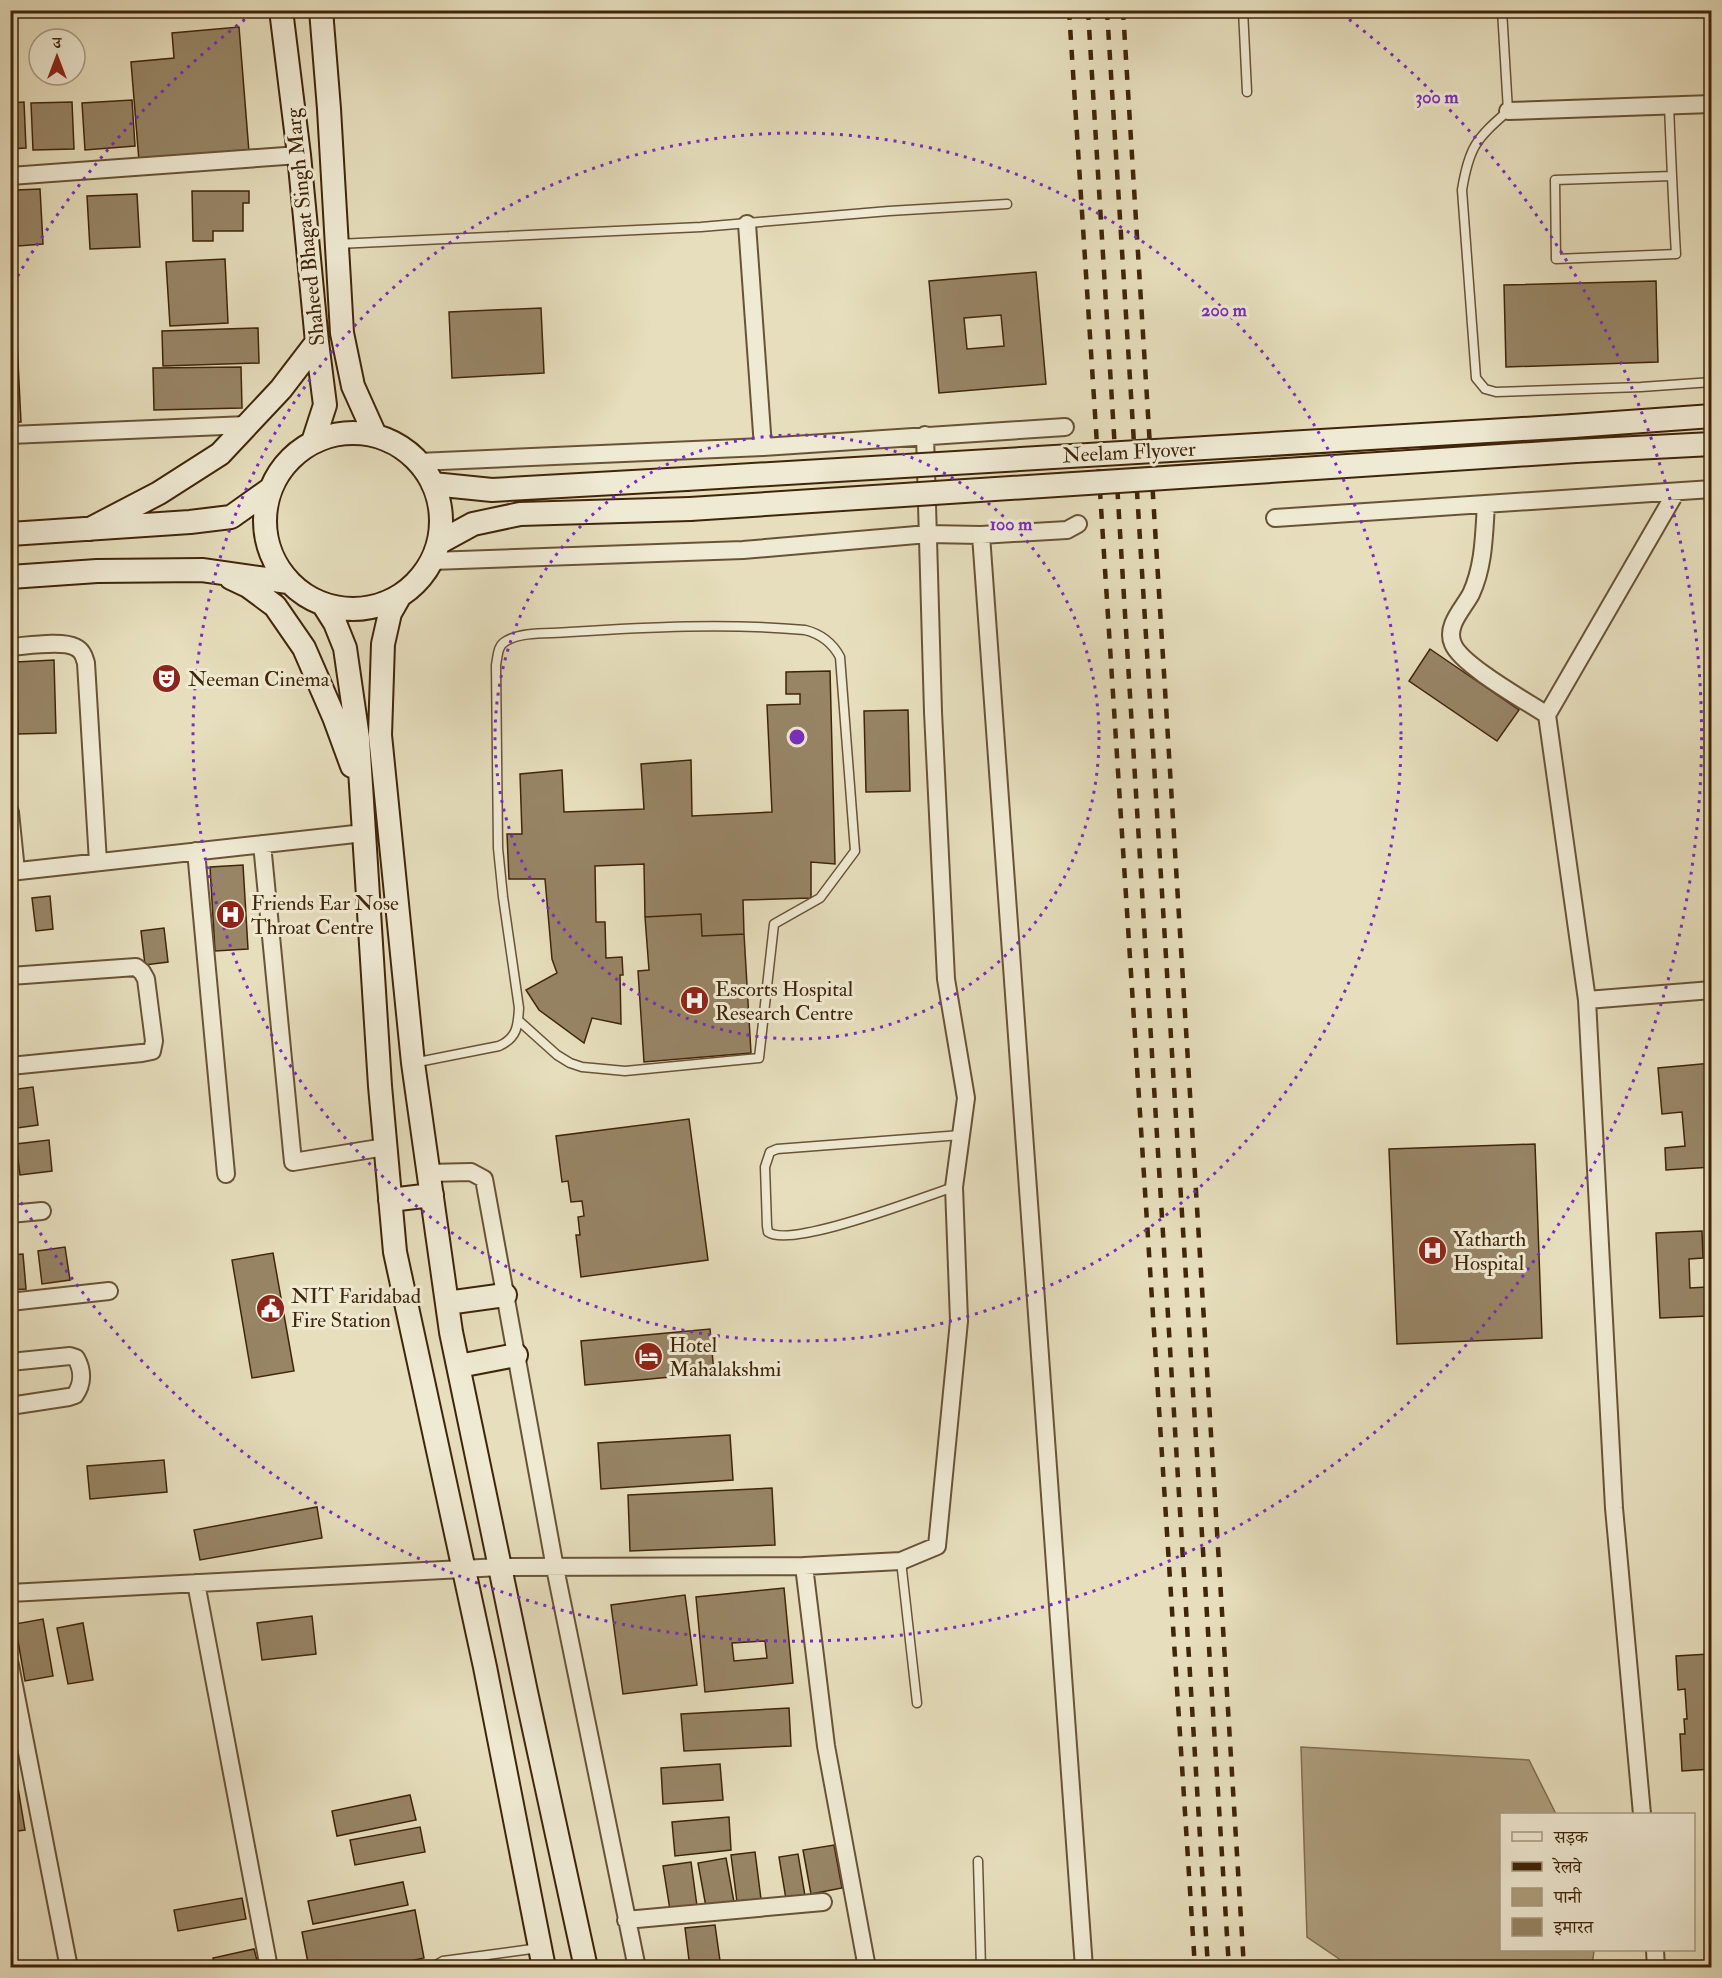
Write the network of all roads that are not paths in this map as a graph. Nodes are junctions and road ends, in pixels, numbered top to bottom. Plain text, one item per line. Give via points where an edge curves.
1 (281, 10) edge
2 (321, 10) edge
3 (1243, 10) edge
4 (1502, 10) edge
5 (1247, 92) dead end
6 (1712, 104) edge
7 (1669, 105) junction
8 (1508, 111) junction
9 (299, 155) junction
10 (10, 176) edge
11 (1672, 176) junction
12 (1007, 204) dead end
13 (747, 224) junction
14 (337, 244) junction
15 (316, 342) junction
16 (1712, 382) edge
17 (1712, 416) edge
18 (247, 425) junction
19 (1065, 427) dead end
20 (10, 435) edge
21 (375, 435) junction
22 (925, 435) junction
23 (313, 442) junction
24 (1712, 444) edge
25 (763, 447) junction
26 (418, 462) junction
27 (433, 484) junction
28 (1712, 489) edge
29 (269, 490) junction
30 (1676, 492) junction
31 (1486, 504) junction
32 (1275, 518) dead end
33 (1078, 524) dead end
34 (90, 529) junction
35 (10, 534) edge
36 (928, 534) junction
37 (981, 535) junction
38 (436, 551) junction
39 (219, 572) junction
40 (10, 577) edge
41 (288, 582) junction
42 (398, 599) junction
43 (323, 604) junction
44 (10, 647) edge
45 (1547, 715) junction
46 (361, 790) junction
47 (10, 812) edge
48 (364, 833) junction
49 (262, 844) junction
50 (196, 851) junction
51 (98, 862) junction
52 (13, 872) edge
53 (10, 976) edge
54 (1712, 990) edge
55 (1587, 1000) junction
56 (518, 1020) junction
57 (413, 1063) junction
58 (10, 1066) edge
59 (961, 1135) junction
60 (386, 1147) junction
61 (428, 1173) junction
62 (226, 1174) dead end
63 (954, 1187) junction
64 (432, 1195) junction
65 (390, 1200) junction
66 (42, 1211) dead end
67 (10, 1214) edge
68 (109, 1291) dead end
69 (505, 1295) junction
70 (10, 1302) edge
71 (447, 1303) junction
72 (516, 1355) junction
73 (10, 1362) edge
74 (459, 1366) junction
75 (10, 1406) edge
76 (901, 1562) junction
77 (804, 1566) junction
78 (500, 1567) junction
79 (555, 1568) junction
80 (463, 1569) junction
81 (196, 1583) junction
82 (10, 1593) edge
83 (10, 1665) edge
84 (917, 1703) dead end
85 (1642, 1813) edge
86 (978, 1862) dead end
87 (823, 1902) dead end
88 (627, 1920) junction
89 (1655, 1951) edge
90 (542, 1958) edge
91 (432, 1966) edge
92 (69, 1968) edge
93 (269, 1968) edge
94 (421, 1968) edge
95 (586, 1968) edge
96 (637, 1968) edge
97 (867, 1968) edge
98 (981, 1968) edge
99 (1084, 1968) edge
100 (1656, 1968) edge

1 - 9 street, Shaheed Bhagat Singh Marg
2 - 14 street, Shaheed Bhagat Singh Marg
3 - 5 lane
4 - 8 lane
6 - 7 street
7 - 8 street
7 - 11 lane
8 - 16 lane via 1482,134 1472,151 1462,190 1475,370 1480,384 1496,392
9 - 10 street
9 - 15 street, Shaheed Bhagat Singh Marg
11 - 11 lane via 1676,254 1556,259 1555,180
12 - 13 lane
13 - 14 lane
13 - 25 street
14 - 21 street, Shaheed Bhagat Singh Marg via 344,343 353,386
15 - 18 street via 281,389
15 - 23 street, Shaheed Bhagat Singh Marg via 325,405
17 - 27 street, Neelam Flyover, bridge via 492,490
18 - 20 street
18 - 34 street via 220,454 159,493
19 - 22 street
21 - 23 street via 341,433
21 - 26 street via 404,448
22 - 25 street
22 - 36 street
23 - 29 street via 285,463
24 - 38 street, Neelam Flyover, bridge via 690,509 520,514 473,524
25 - 26 street
26 - 27 street
27 - 38 street via 439,495
28 - 30 street
29 - 34 street via 231,517
29 - 41 street via 263,526 270,556
30 - 31 street
30 - 45 street
31 - 32 street
31 - 45 street via 1479,571 1450,634 1453,645 1465,660
33 - 37 street via 1066,530
34 - 35 street
36 - 37 street
36 - 38 street via 743,550
36 - 59 street via 946,979 966,1098
37 - 99 street
38 - 42 street via 426,574
39 - 40 street via 97,571
39 - 41 street
39 - 46 street via 248,586 274,606 304,648
41 - 43 street via 315,603
42 - 43 street via 361,611
42 - 57 street via 390,613 383,644 380,735
43 - 46 street via 345,648
44 - 51 street via 63,644 82,652 86,663
45 - 55 street
46 - 48 street
47 - 52 street
48 - 49 street
48 - 60 street
49 - 50 street
49 - 60 street via 293,1162
50 - 51 street
50 - 62 street
51 - 52 street
53 - 58 street via 136,967 146,979 154,1041 152,1051 142,1053
54 - 55 street
55 - 85 street via 1614,1508
56 - 56 lane via 498,848 499,647 504,641 528,635 729,626 805,630 828,641 840,657 855,851 820,898 774,924 759,1058 625,1071 582,1067 557,1056
56 - 57 lane via 508,1042 499,1046
57 - 61 street
59 - 63 street
59 - 63 lane via 770,1152 765,1167 768,1232 779,1236 821,1231
60 - 65 street
61 - 64 street
61 - 69 street via 471,1172 484,1179
63 - 76 street via 959,1321 937,1546
64 - 65 street
64 - 71 street
65 - 80 street via 395,1252
66 - 67 street
68 - 70 street
69 - 71 street
69 - 72 street
71 - 74 street
72 - 74 street
72 - 79 street
73 - 75 street via 70,1356 79,1363 82,1382 75,1395
74 - 78 street
76 - 77 street
76 - 84 lane
77 - 79 street
77 - 97 street via 826,1746
78 - 79 street
78 - 80 street
78 - 95 street
79 - 88 street
80 - 81 street
80 - 90 street
81 - 82 street
81 - 93 street
83 - 92 street
86 - 98 lane
87 - 88 street
88 - 96 street
89 - 100 street
90 - 91 lane via 442,1962
91 - 94 lane

